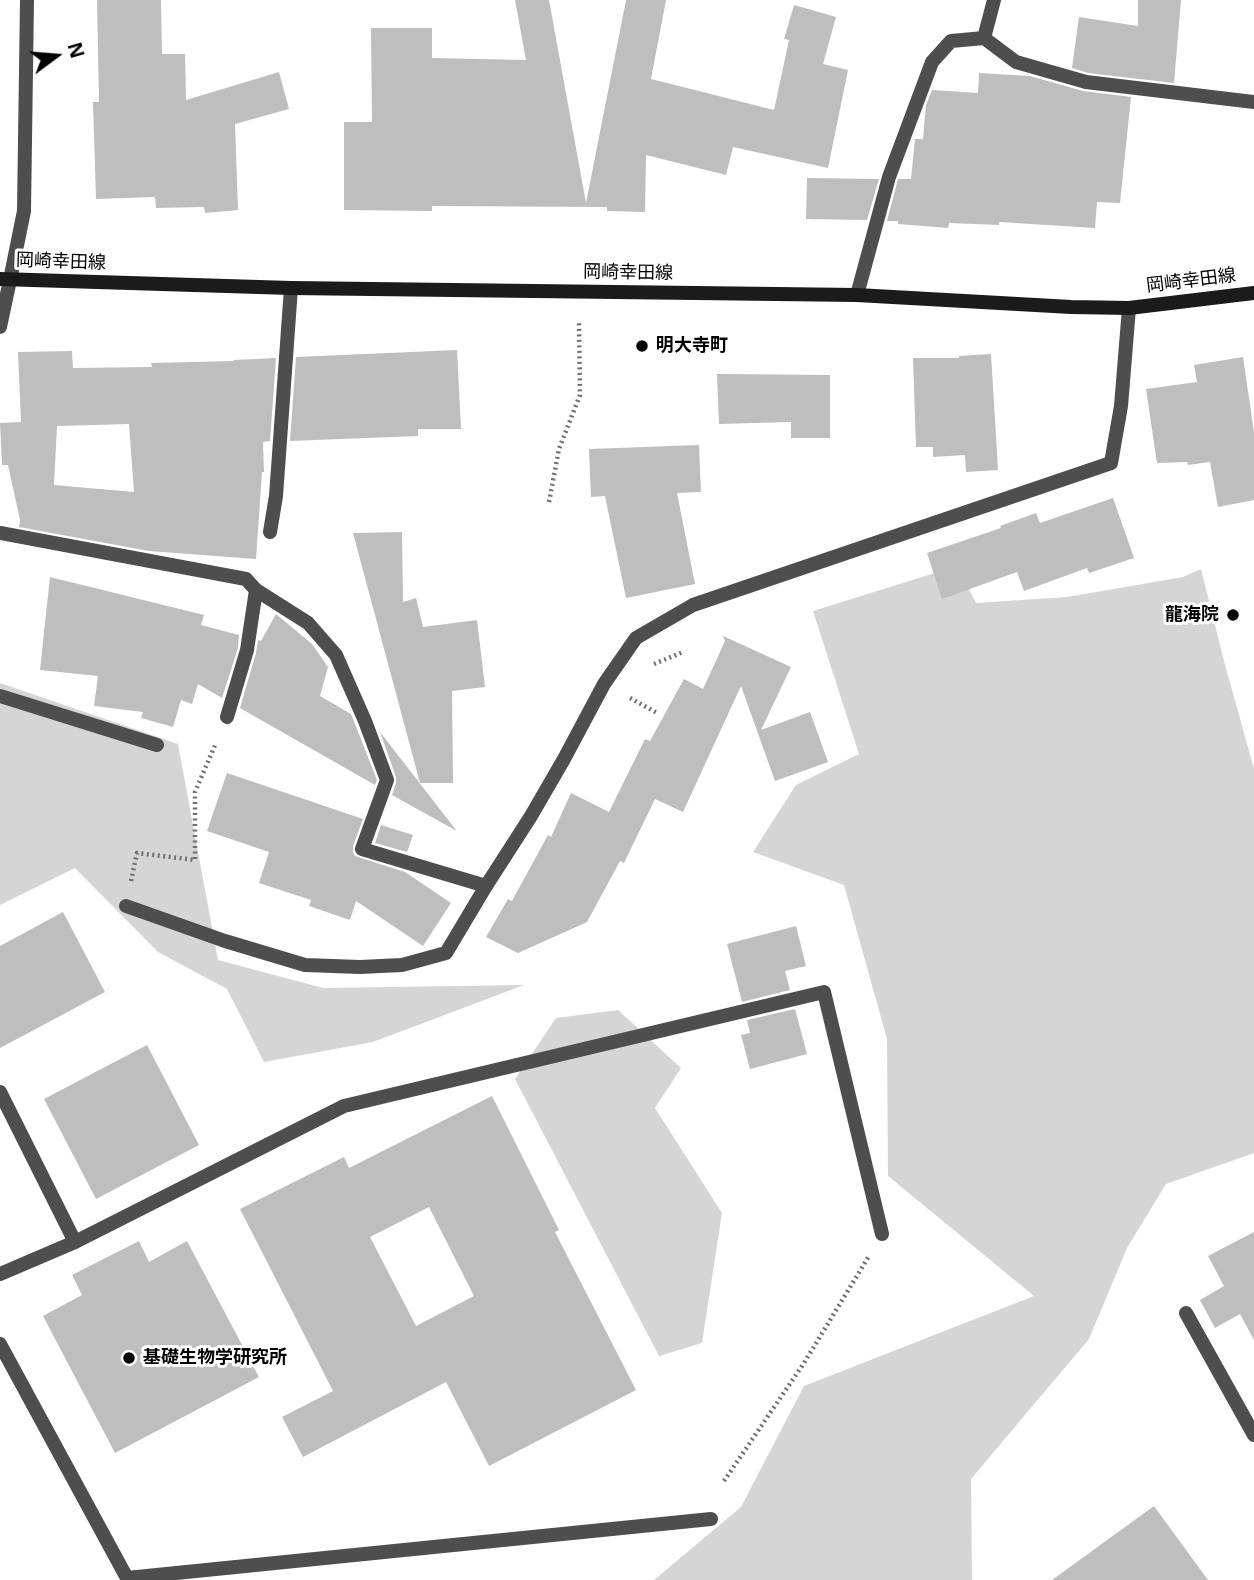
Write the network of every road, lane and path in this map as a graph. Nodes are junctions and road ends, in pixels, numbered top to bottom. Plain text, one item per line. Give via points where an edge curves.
1 (27, 0) edge
2 (994, 0) edge
3 (984, 38) junction
4 (1254, 102) edge
5 (5, 279) edge
6 (291, 288) junction
7 (579, 292) junction
8 (1254, 293) edge
9 (857, 295) junction
10 (1129, 308) junction
11 (0, 327) edge
12 (549, 502) dead end
13 (270, 532) dead end
14 (0, 533) edge
15 (256, 590) junction
16 (0, 696) edge
17 (227, 717) joint
18 (157, 745) dead end
19 (486, 886) junction
20 (126, 905) joint
21 (0, 1092) edge
22 (882, 1234) joint
23 (75, 1242) junction
24 (0, 1274) edge
25 (1186, 1313) dead end
26 (0, 1344) edge
27 (1254, 1435) edge
28 (724, 1481) dead end
29 (711, 1519) dead end

1 - 5 street via 24,211
2 - 3 street
3 - 4 street via 1016,62 1086,82
3 - 9 street via 951,41 932,62 889,177
5 - 6 main road, 岡崎幸田線
5 - 11 street
6 - 7 main road, 岡崎幸田線
6 - 13 street
7 - 9 main road, 岡崎幸田線
7 - 12 path via 580,395 559,449
8 - 10 main road, 岡崎幸田線
9 - 10 main road, 岡崎幸田線
10 - 19 street via 1111,463 693,605 636,638 604,684 531,816
14 - 15 street via 246,579
15 - 17 street via 247,650
15 - 19 street via 308,623 336,655 365,721 387,780 362,849
16 - 18 street
17 - 20 path via 195,792 195,860 137,853
19 - 20 street via 446,953 402,965 305,965
21 - 23 street
22 - 23 street via 824,992 344,1106
22 - 28 path via 804,1363
23 - 24 street
25 - 27 street
26 - 29 street via 127,1578

